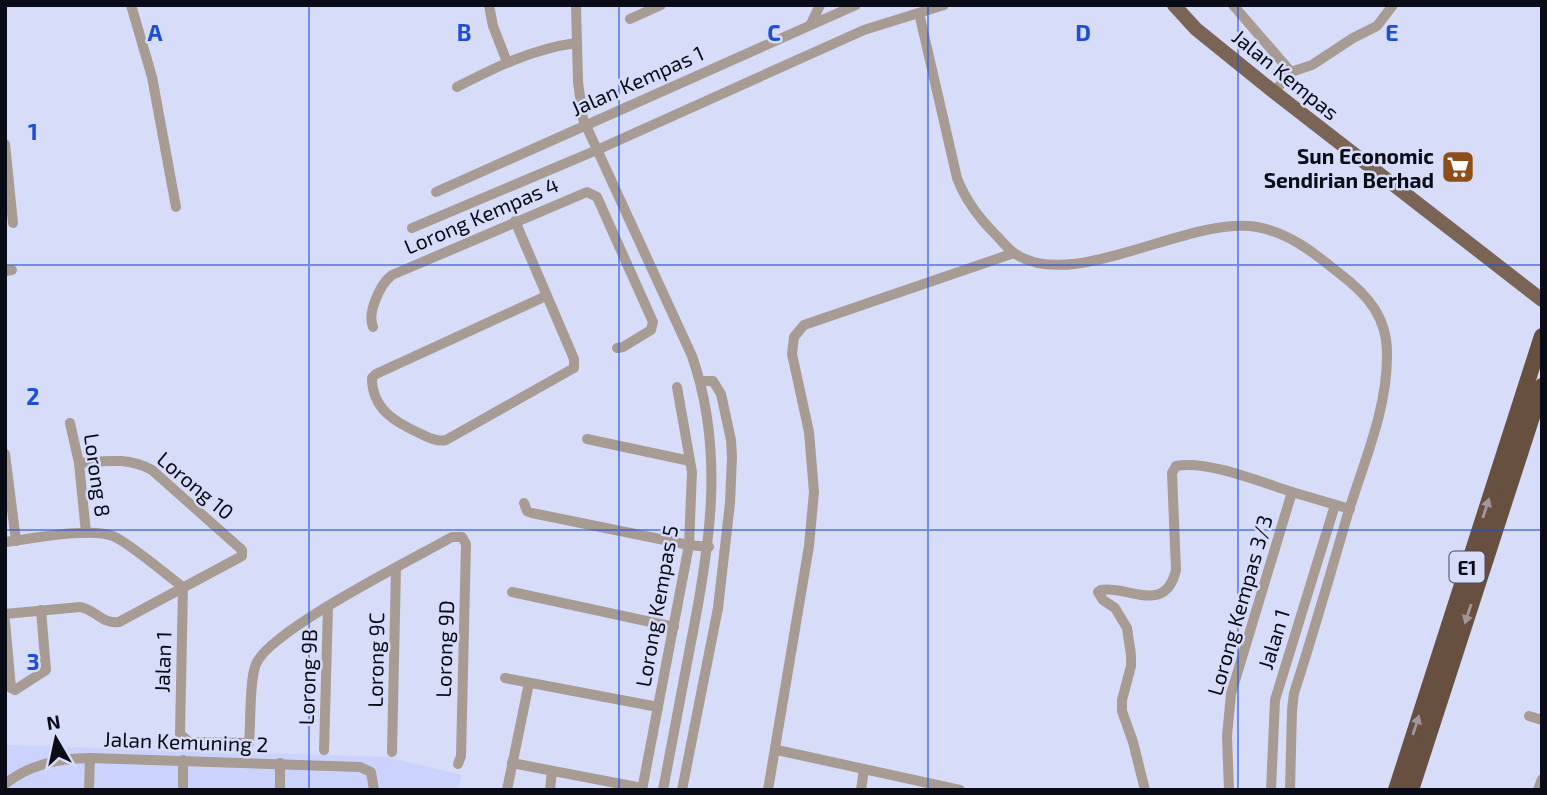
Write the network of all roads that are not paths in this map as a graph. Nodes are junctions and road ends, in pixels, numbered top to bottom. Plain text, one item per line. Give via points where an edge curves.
1 (131, 5) edge
2 (489, 5) edge
3 (576, 5) edge
4 (661, 5) edge
5 (820, 5) edge
6 (856, 5) edge
7 (944, 5) edge
8 (1174, 5) edge
9 (1233, 5) edge
10 (1393, 5) edge
11 (919, 13) junction
12 (629, 19) dead end
13 (811, 24) junction
14 (576, 43) junction
15 (506, 62) junction
16 (1291, 72) junction
17 (457, 87) dead end
18 (1274, 92) junction
19 (585, 124) junction
20 (5, 144) edge
21 (597, 150) junction
22 (436, 192) dead end
23 (176, 207) dead end
24 (515, 221) junction
25 (13, 223) dead end
26 (412, 228) dead end
27 (634, 232) junction
28 (615, 239) junction
29 (1014, 253) junction
30 (546, 296) junction
31 (1542, 300) edge
32 (373, 327) dead end
33 (1541, 340) edge
34 (617, 348) dead end
35 (700, 381) junction
36 (1542, 386) edge
37 (677, 387) dead end
38 (70, 423) dead end
39 (587, 439) dead end
40 (5, 454) edge
41 (690, 461) junction
42 (79, 463) junction
43 (1292, 492) junction
44 (524, 503) dead end
45 (1335, 505) junction
46 (1350, 509) junction
47 (86, 533) junction
48 (11, 541) edge
49 (689, 545) junction
50 (709, 547) junction
51 (396, 568) junction
52 (183, 587) junction
53 (512, 592) dead end
54 (328, 606) junction
55 (41, 610) junction
56 (5, 614) edge
57 (5, 621) edge
58 (674, 627) junction
59 (505, 678) dead end
60 (529, 683) junction
61 (658, 707) junction
62 (1529, 716) dead end
63 (1542, 720) edge
64 (324, 750) dead end
65 (777, 750) junction
66 (392, 752) dead end
67 (90, 758) junction
68 (183, 760) junction
69 (512, 763) junction
70 (280, 764) junction
71 (458, 764) dead end
72 (864, 769) junction
73 (552, 771) junction
74 (1542, 779) edge
75 (5, 784) edge
76 (642, 789) edge
77 (89, 790) edge
78 (183, 790) edge
79 (280, 790) edge
80 (374, 790) edge
81 (507, 790) edge
82 (550, 790) edge
83 (663, 790) edge
84 (682, 790) edge
85 (768, 790) edge
86 (861, 790) edge
87 (960, 790) edge
88 (1145, 790) edge
89 (1229, 790) edge
90 (1271, 790) edge
91 (1290, 790) edge
92 (1395, 790) edge
93 (1411, 790) edge
94 (1538, 790) edge

1 - 23 street via 152,77
2 - 15 street
3 - 14 street
4 - 12 street
5 - 13 street
6 - 13 street, Jalan Kempas 1
7 - 11 street
8 - 18 main road, Jalan Kempas via 1196,29
9 - 16 street
10 - 16 street via 1377,26 1312,65
11 - 21 street via 864,30
11 - 29 street via 957,178 973,208
13 - 19 street, Jalan Kempas 1
14 - 15 street
14 - 19 street
15 - 17 street
16 - 18 street
18 - 31 main road, Jalan Kempas
19 - 21 street
19 - 22 street, Jalan Kempas 1
20 - 25 street
21 - 26 street
21 - 27 street
24 - 28 street, Lorong Kempas 4 via 587,192 597,197
24 - 30 street
24 - 32 street, Lorong Kempas 4 via 388,278 370,320
27 - 28 street
27 - 35 street
28 - 34 street, Lorong Kempas 4 via 653,326
29 - 46 street via 1038,262 1073,263 1236,225 1275,232 1302,244 1366,294 1380,316 1386,338 1384,391
29 - 65 street via 804,325 794,337 792,354 809,432 814,492
30 - 30 street via 574,359 572,372 446,440 431,439 387,415 377,397 372,378 376,374
92 -> 33 highway, E1
35 - 50 street via 712,449
35 - 84 street via 713,381 721,394 731,440 732,473 718,608
36 -> 93 highway, E1
37 - 41 street, Lorong Kempas 5
38 - 42 street, Lorong 8
39 - 41 street
40 - 48 street
41 - 49 street, Lorong Kempas 5
42 - 47 street, Lorong 8
42 - 52 street, Lorong 10 via 140,463 242,550 242,556
43 - 45 street, Lorong Kempas 3/3
43 - 88 street via 1221,470 1175,466 1174,579 1151,596 1112,589 1098,592 1122,617 1129,639 1131,666 1122,711
43 - 89 street, Lorong Kempas 3/3 via 1231,694
44 - 49 street via 532,513
45 - 46 street, Lorong Kempas 3/3
45 - 90 street, Jalan 1 via 1275,700
46 - 91 street via 1294,693
47 - 48 street
47 - 52 street via 114,536
49 - 50 street
49 - 58 street, Lorong Kempas 5
50 - 83 street
51 - 54 street
51 - 66 street, Lorong 9C
51 - 71 street, Lorong 9D via 452,537 462,537 466,544
52 - 54 street, Jalan 1 via 180,730 189,742 250,743 258,659
52 - 55 street via 114,624 86,607
53 - 58 street
54 - 64 street, Lorong 9B
55 - 56 street
55 - 57 street via 46,670 12,690
58 - 61 street, Lorong Kempas 5
59 - 60 street
60 - 61 street
60 - 69 street
61 - 76 street, Lorong Kempas 5
62 - 63 street
65 - 72 street
65 - 85 street
67 - 68 street, Jalan Kemuning 2
67 - 75 street, Jalan Kemuning 2 via 41,764
67 - 77 street
68 - 70 street, Jalan Kemuning 2
68 - 78 street
69 - 73 street
69 - 81 street
70 - 79 street
70 - 80 street, Jalan Kemuning 2 via 360,766 370,772
72 - 86 street
72 - 87 street
73 - 76 street
73 - 82 street
74 - 94 street

